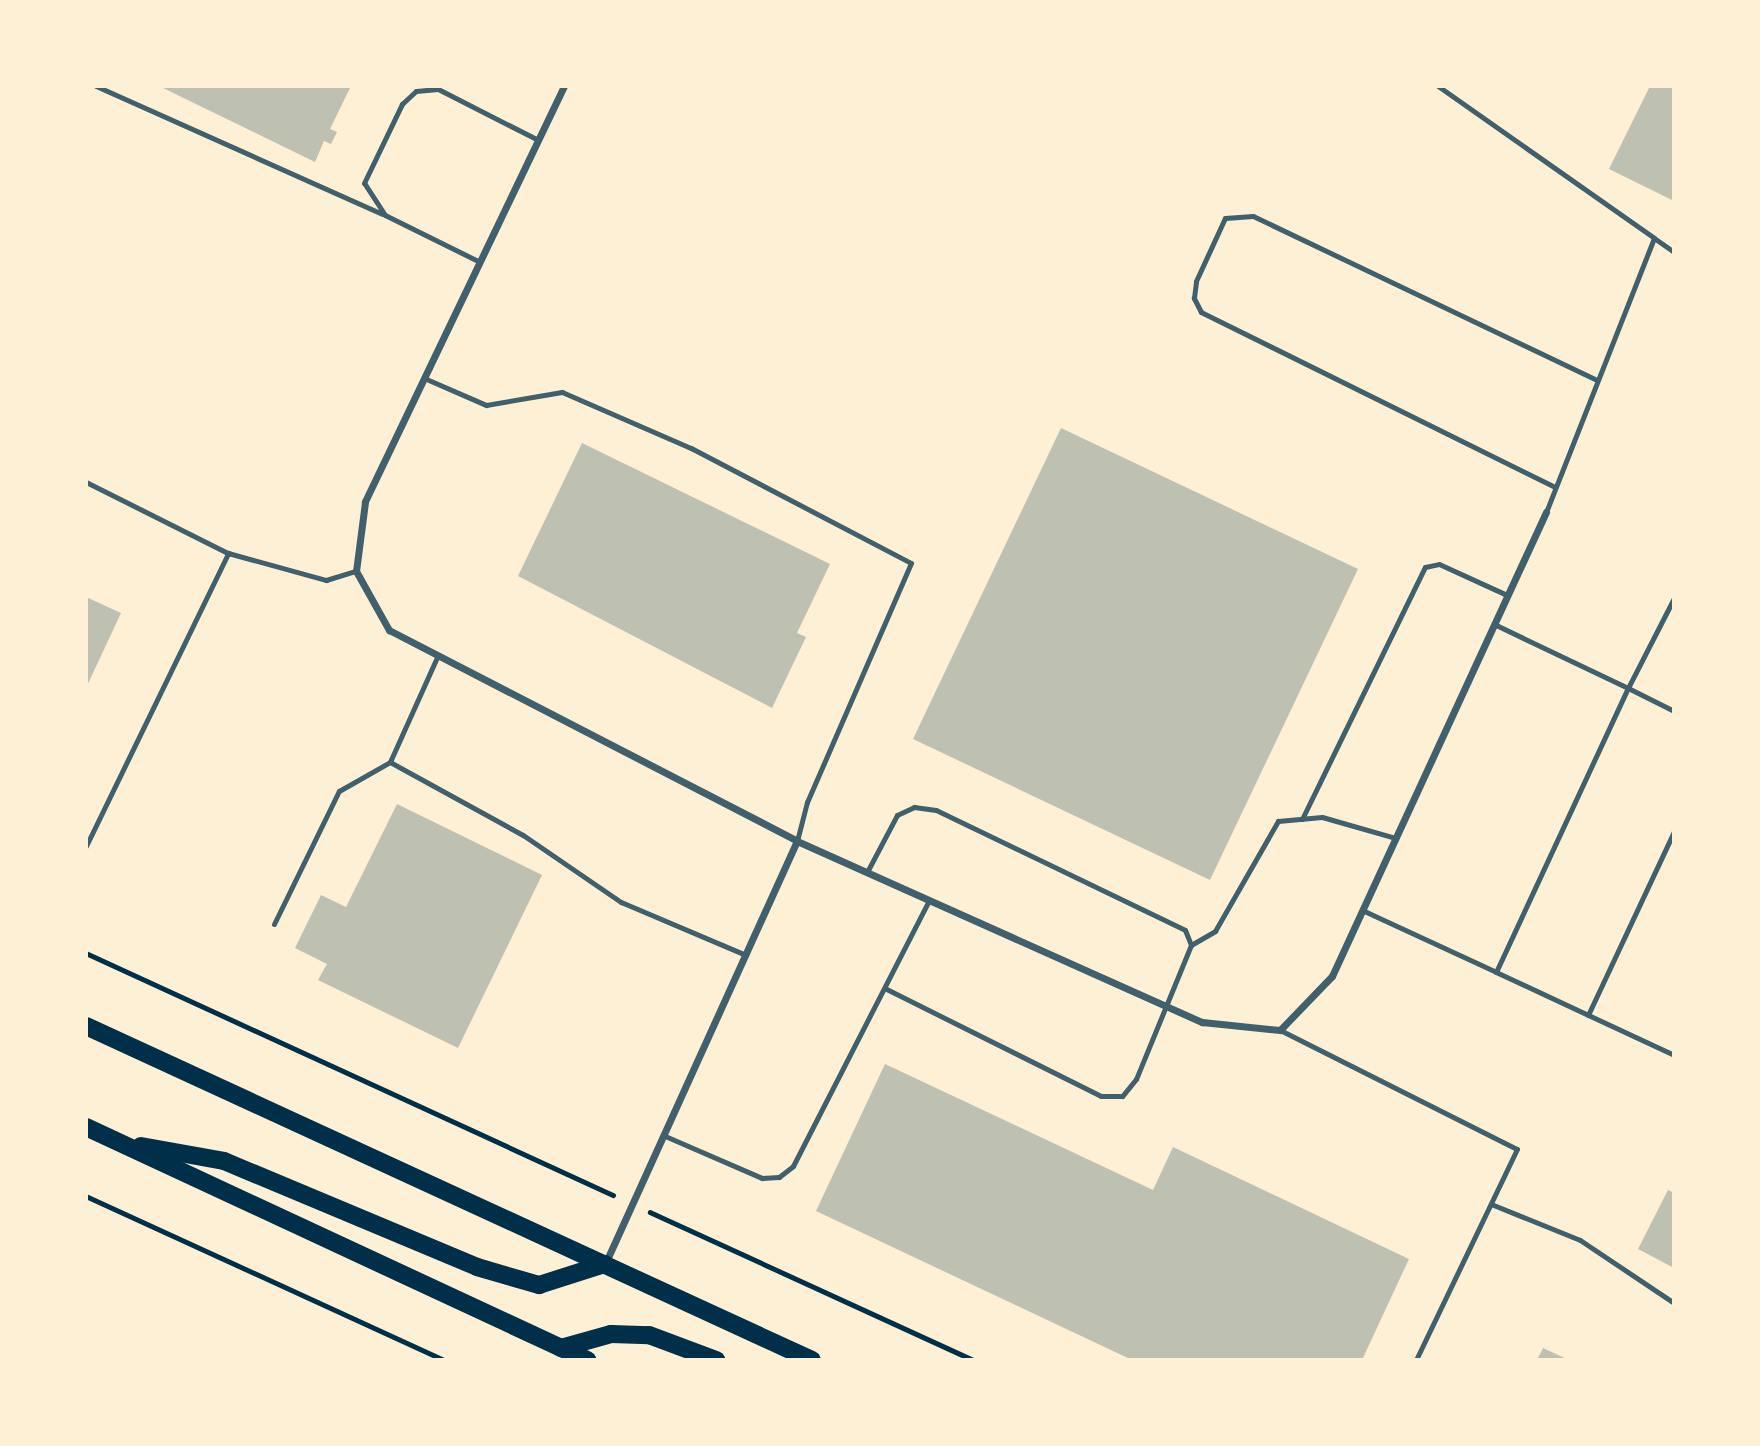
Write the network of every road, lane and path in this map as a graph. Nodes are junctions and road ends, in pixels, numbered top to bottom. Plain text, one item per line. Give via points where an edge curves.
1 (96, 86) edge
2 (430, 86) edge
3 (564, 86) edge
4 (1438, 86) edge
5 (438, 89) junction
6 (538, 140) junction
7 (385, 215) junction
8 (1654, 238) junction
9 (1674, 252) edge
10 (480, 262) junction
11 (424, 378) junction
12 (1597, 380) junction
13 (86, 482) edge
14 (1555, 487) junction
15 (1546, 512) joint
16 (228, 553) junction
17 (356, 571) junction
18 (1507, 595) junction
19 (1674, 598) edge
20 (1494, 624) junction
21 (438, 655) junction
22 (1628, 688) junction
23 (1674, 711) edge
24 (390, 762) junction
25 (1302, 819) junction
26 (1674, 831) edge
27 (1395, 838) junction
28 (797, 841) junction
29 (86, 846) edge
30 (867, 872) junction
31 (929, 900) junction
32 (1362, 910) junction
33 (274, 924) dead end
34 (1191, 945) junction
35 (86, 953) edge
36 (746, 954) junction
37 (1496, 972) junction
38 (884, 988) junction
39 (1166, 1006) junction
40 (1588, 1015) junction
41 (86, 1026) edge
42 (1280, 1030) junction
43 (1674, 1055) edge
44 (86, 1128) edge
45 (665, 1136) junction
46 (114, 1140) junction
47 (86, 1196) edge
48 (632, 1204) junction
49 (1491, 1204) junction
50 (605, 1264) junction
51 (1674, 1303) edge
52 (559, 1354) edge
53 (444, 1360) edge
54 (587, 1360) edge
55 (716, 1360) edge
56 (813, 1360) edge
57 (974, 1360) edge
58 (1416, 1360) edge

1 - 7 lane
2 - 5 lane
3 - 6 street
4 - 8 lane
5 - 6 lane
5 - 7 lane via 416,90 402,104 364,183
6 - 10 street
7 - 10 lane
8 - 9 lane
8 - 12 lane
10 - 11 street
11 - 17 street via 365,502
11 - 28 lane via 486,405 562,391 691,448 911,563 807,802
12 - 14 lane
12 - 14 lane via 1253,216 1226,218 1196,281 1194,298 1202,312
13 - 16 lane
14 - 15 lane
15 - 18 street
16 - 17 lane via 326,580
16 - 29 lane
17 - 21 street via 389,630
18 - 20 street
18 - 25 lane via 1439,564 1425,567
19 - 22 lane
20 - 22 lane
20 - 27 street
21 - 24 lane
21 - 28 street
22 - 23 lane
22 - 37 lane
24 - 33 lane via 339,791
24 - 36 lane via 523,835 621,902
25 - 27 lane via 1358,823
25 - 34 lane via 1278,821 1215,931
26 - 40 lane
27 - 32 street
28 - 30 street
28 - 36 street
30 - 31 street
30 - 34 lane via 897,815 914,807 936,810 1185,930
31 - 38 lane
31 - 39 street
32 - 37 lane
32 - 42 street via 1332,976
34 - 39 lane
35 - 48 path
36 - 45 street
37 - 40 lane
38 - 39 lane via 1101,1096 1122,1096 1136,1079
38 - 45 lane via 793,1166 779,1177 762,1178
39 - 42 street via 1202,1023
40 - 43 lane
41 - 50 main road
42 - 49 lane via 1517,1149
44 - 46 main road
45 - 48 street
46 - 50 main road via 223,1161 477,1267 539,1285
46 - 52 main road
47 - 53 path
48 - 50 street
48 - 57 path
49 - 51 lane via 1580,1240
49 - 58 lane
50 - 56 main road
52 - 54 main road
52 - 55 main road via 611,1334 649,1335

